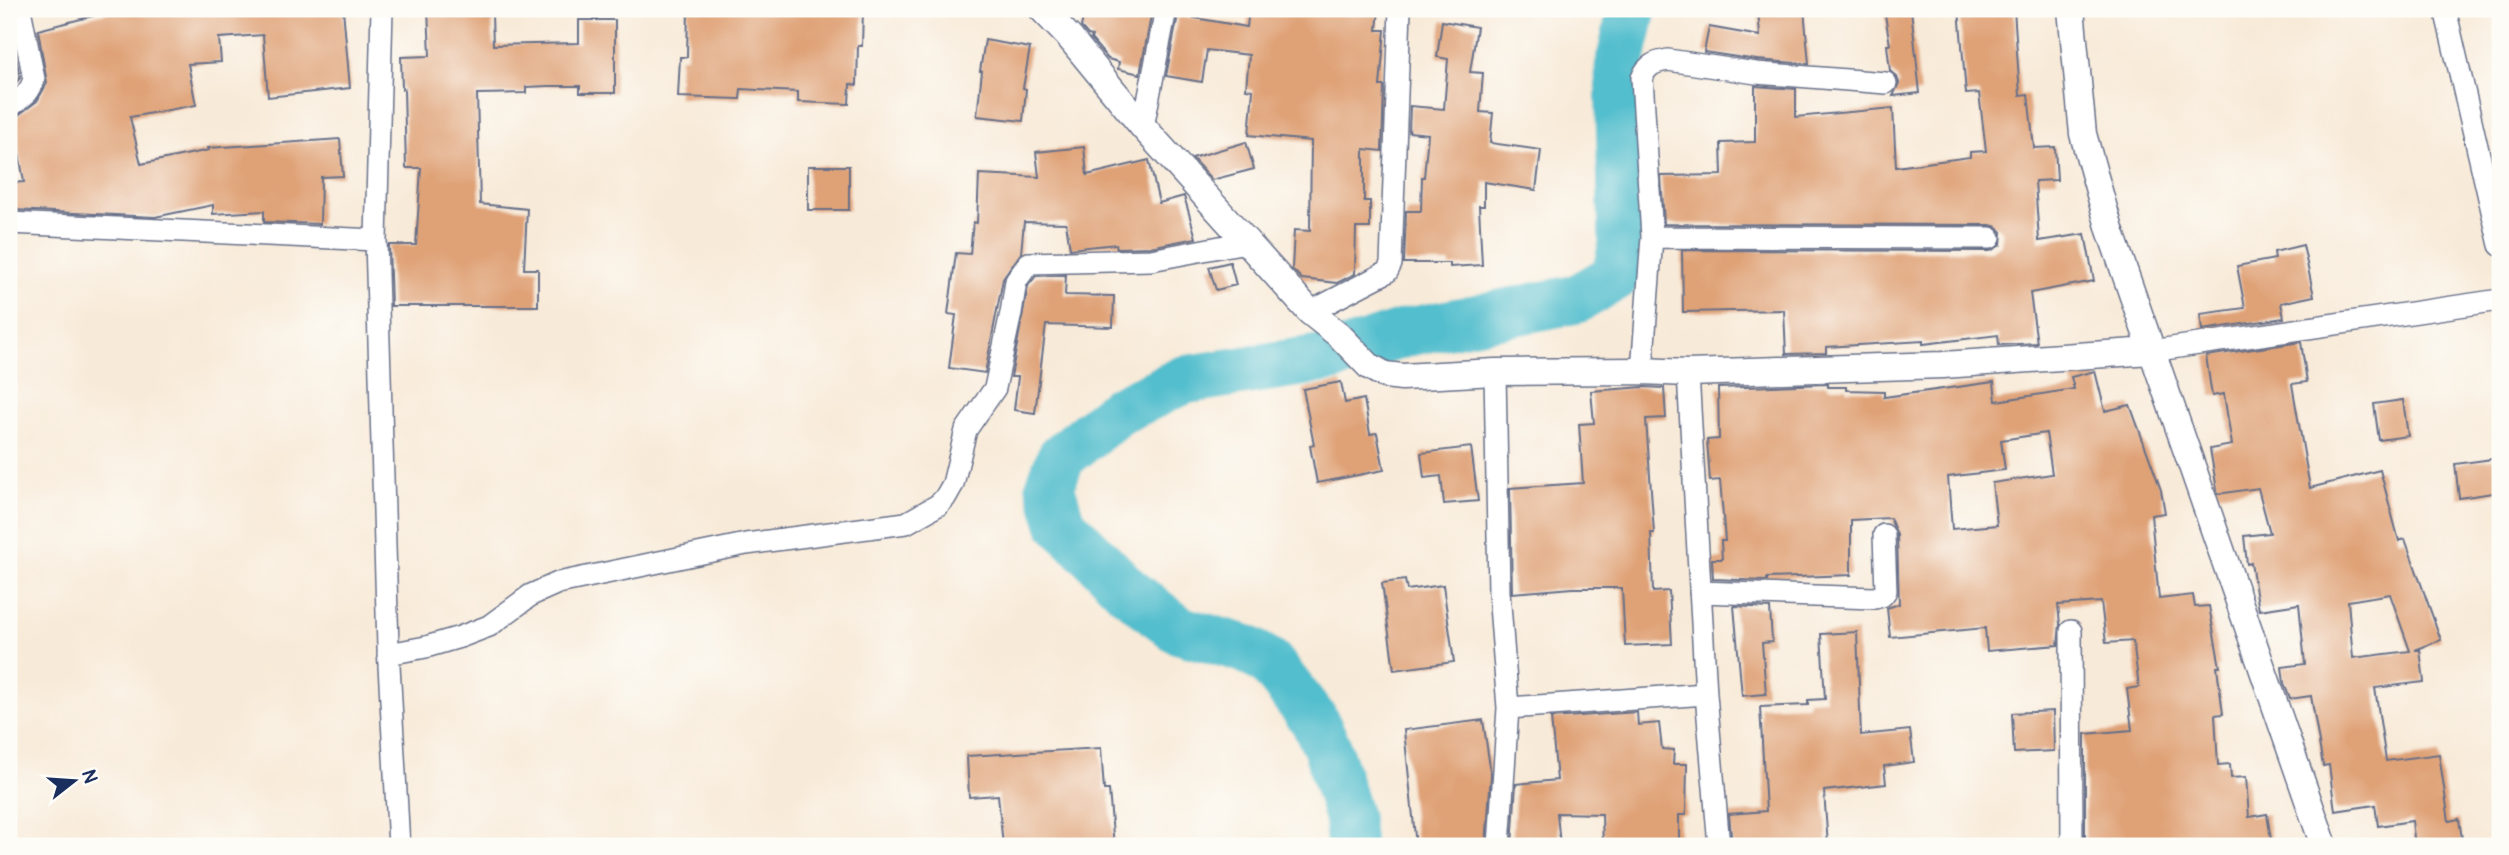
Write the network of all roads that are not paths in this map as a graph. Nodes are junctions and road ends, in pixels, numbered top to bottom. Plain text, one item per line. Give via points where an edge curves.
1 (20, 9) edge
2 (382, 9) edge
3 (1042, 9) edge
4 (1166, 9) edge
5 (1400, 9) edge
6 (2071, 9) edge
7 (2445, 9) edge
8 (1886, 83) dead end
9 (9, 107) edge
10 (1143, 127) junction
11 (9, 217) edge
12 (1652, 237) junction
13 (1990, 238) dead end
14 (376, 240) junction
15 (1246, 242) junction
16 (2500, 245) edge
17 (2500, 300) edge
18 (1310, 312) junction
19 (2151, 351) junction
20 (1642, 371) junction
21 (1495, 372) junction
22 (1688, 373) junction
23 (1884, 535) dead end
24 (1700, 592) junction
25 (2071, 631) dead end
26 (388, 653) junction
27 (1706, 694) junction
28 (1508, 708) junction
29 (399, 846) edge
30 (1499, 846) edge
31 (1719, 846) edge
32 (2072, 846) edge
33 (2324, 846) edge

1 - 9 street via 34,79 32,89
2 - 14 street
3 - 10 street
4 - 10 street
5 - 18 street via 1391,264 1387,272
6 - 19 street via 2083,134
7 - 16 street
8 - 12 street via 1654,62 1642,78
10 - 15 street
11 - 14 street
12 - 13 street
12 - 20 street
14 - 26 street
15 - 18 street
15 - 26 street via 1151,260 1029,263 1016,281 995,388 966,430 953,484 938,505 906,523 746,544 558,583 531,595 489,626 437,644
17 - 19 street
18 - 21 street via 1385,375
19 - 22 street via 1943,365
19 - 33 street
20 - 21 street
20 - 22 street
21 - 28 street via 1499,592
22 - 24 street
23 - 24 street via 1886,591 1882,596
24 - 27 street
25 - 32 street
26 - 29 street
27 - 28 street
27 - 31 street
28 - 30 street

